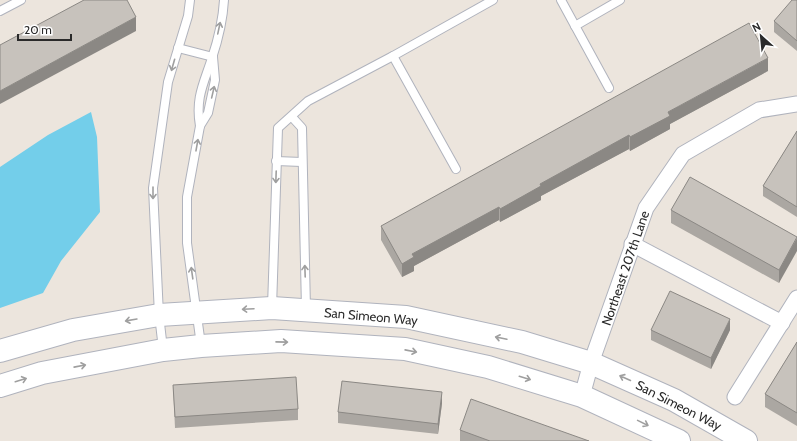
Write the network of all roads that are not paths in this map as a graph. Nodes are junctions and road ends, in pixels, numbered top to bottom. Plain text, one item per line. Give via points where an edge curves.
1 (21, 0) edge
2 (190, 0) edge
3 (224, 0) edge
4 (492, 0) edge
5 (561, 0) edge
6 (620, 0) edge
7 (0, 11) edge
8 (576, 26) junction
9 (178, 48) junction
10 (213, 56) junction
11 (393, 56) junction
12 (609, 88) dead end
13 (797, 104) edge
14 (292, 117) junction
15 (276, 161) junction
16 (302, 162) junction
17 (456, 169) dead end
18 (632, 244) junction
19 (797, 298) edge
20 (272, 308) junction
21 (306, 310) junction
22 (197, 312) junction
23 (159, 315) junction
24 (782, 323) junction
25 (201, 346) junction
26 (163, 350) junction
27 (0, 351) edge
28 (591, 363) junction
29 (0, 386) edge
30 (582, 396) junction
31 (735, 397) dead end
32 (679, 441) edge
33 (746, 441) edge

1 - 7 lane
2 - 9 lane
10 -> 3 lane
4 - 11 lane
5 - 8 lane
6 - 8 lane
8 - 12 lane
9 - 10 lane
9 -> 23 lane via 168,82 153,188
22 -> 10 lane via 187,243 187,198 200,126 197,109
11 - 14 lane via 308,101
11 - 17 lane
13 - 18 street, Northeast 207th Lane via 759,110 683,154 646,208
14 - 15 lane via 278,128
14 - 16 lane via 302,128
15 - 16 lane
15 -> 20 lane
21 -> 16 lane
18 - 24 street
18 - 28 street, Northeast 207th Lane via 609,318
19 - 24 street
20 - 21 street, San Simeon Way
20 -> 22 street, San Simeon Way
28 -> 21 street, San Simeon Way via 522,342 406,317
22 - 23 street, San Simeon Way
22 - 25 lane
23 - 26 lane
23 -> 27 street, San Simeon Way via 73,330
24 - 31 street
25 - 26 street
25 -> 30 street via 281,342 405,350 488,367
29 -> 26 street via 42,373
28 - 30 street, Northeast 207th Lane
33 -> 28 street, San Simeon Way via 674,400
30 -> 32 street

